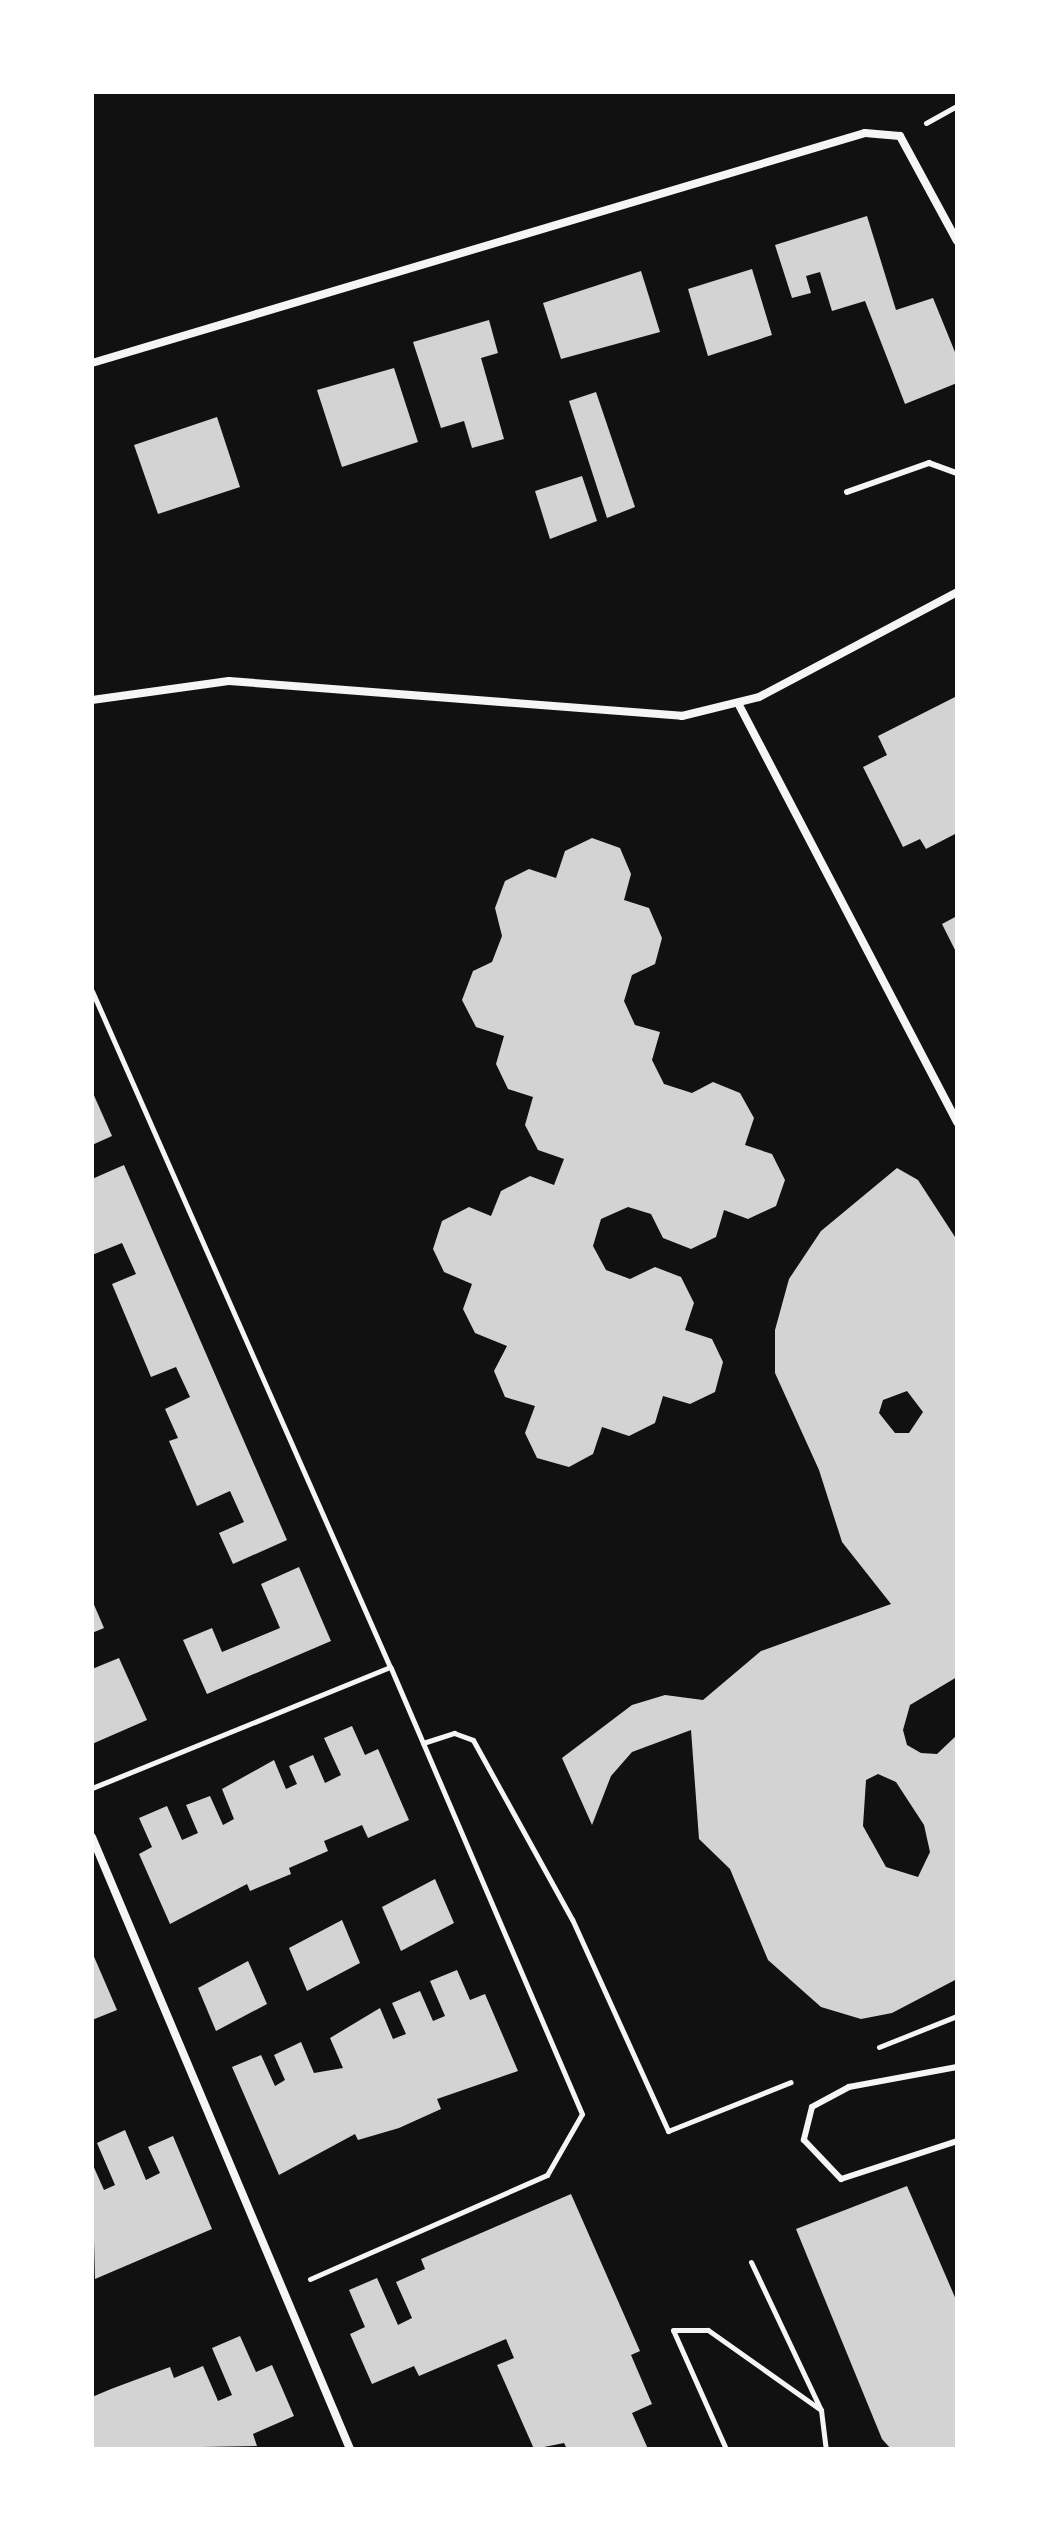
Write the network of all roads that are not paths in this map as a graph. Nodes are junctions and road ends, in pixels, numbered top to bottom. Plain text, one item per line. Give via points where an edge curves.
1 (957, 241) edge
2 (92, 363) edge
3 (957, 473) edge
4 (847, 492) dead end
5 (957, 592) edge
6 (92, 700) edge
7 (739, 705) junction
8 (957, 1122) edge
9 (92, 1837) edge
10 (957, 2067) edge
11 (957, 2141) edge
12 (350, 2449) edge

1 - 2 street via 900,136 865,133
3 - 4 lane via 929,463
5 - 7 street
6 - 7 street via 229,681 627,715 682,716
7 - 8 street
9 - 12 street
10 - 11 lane via 849,2087 812,2107 804,2140 841,2179

